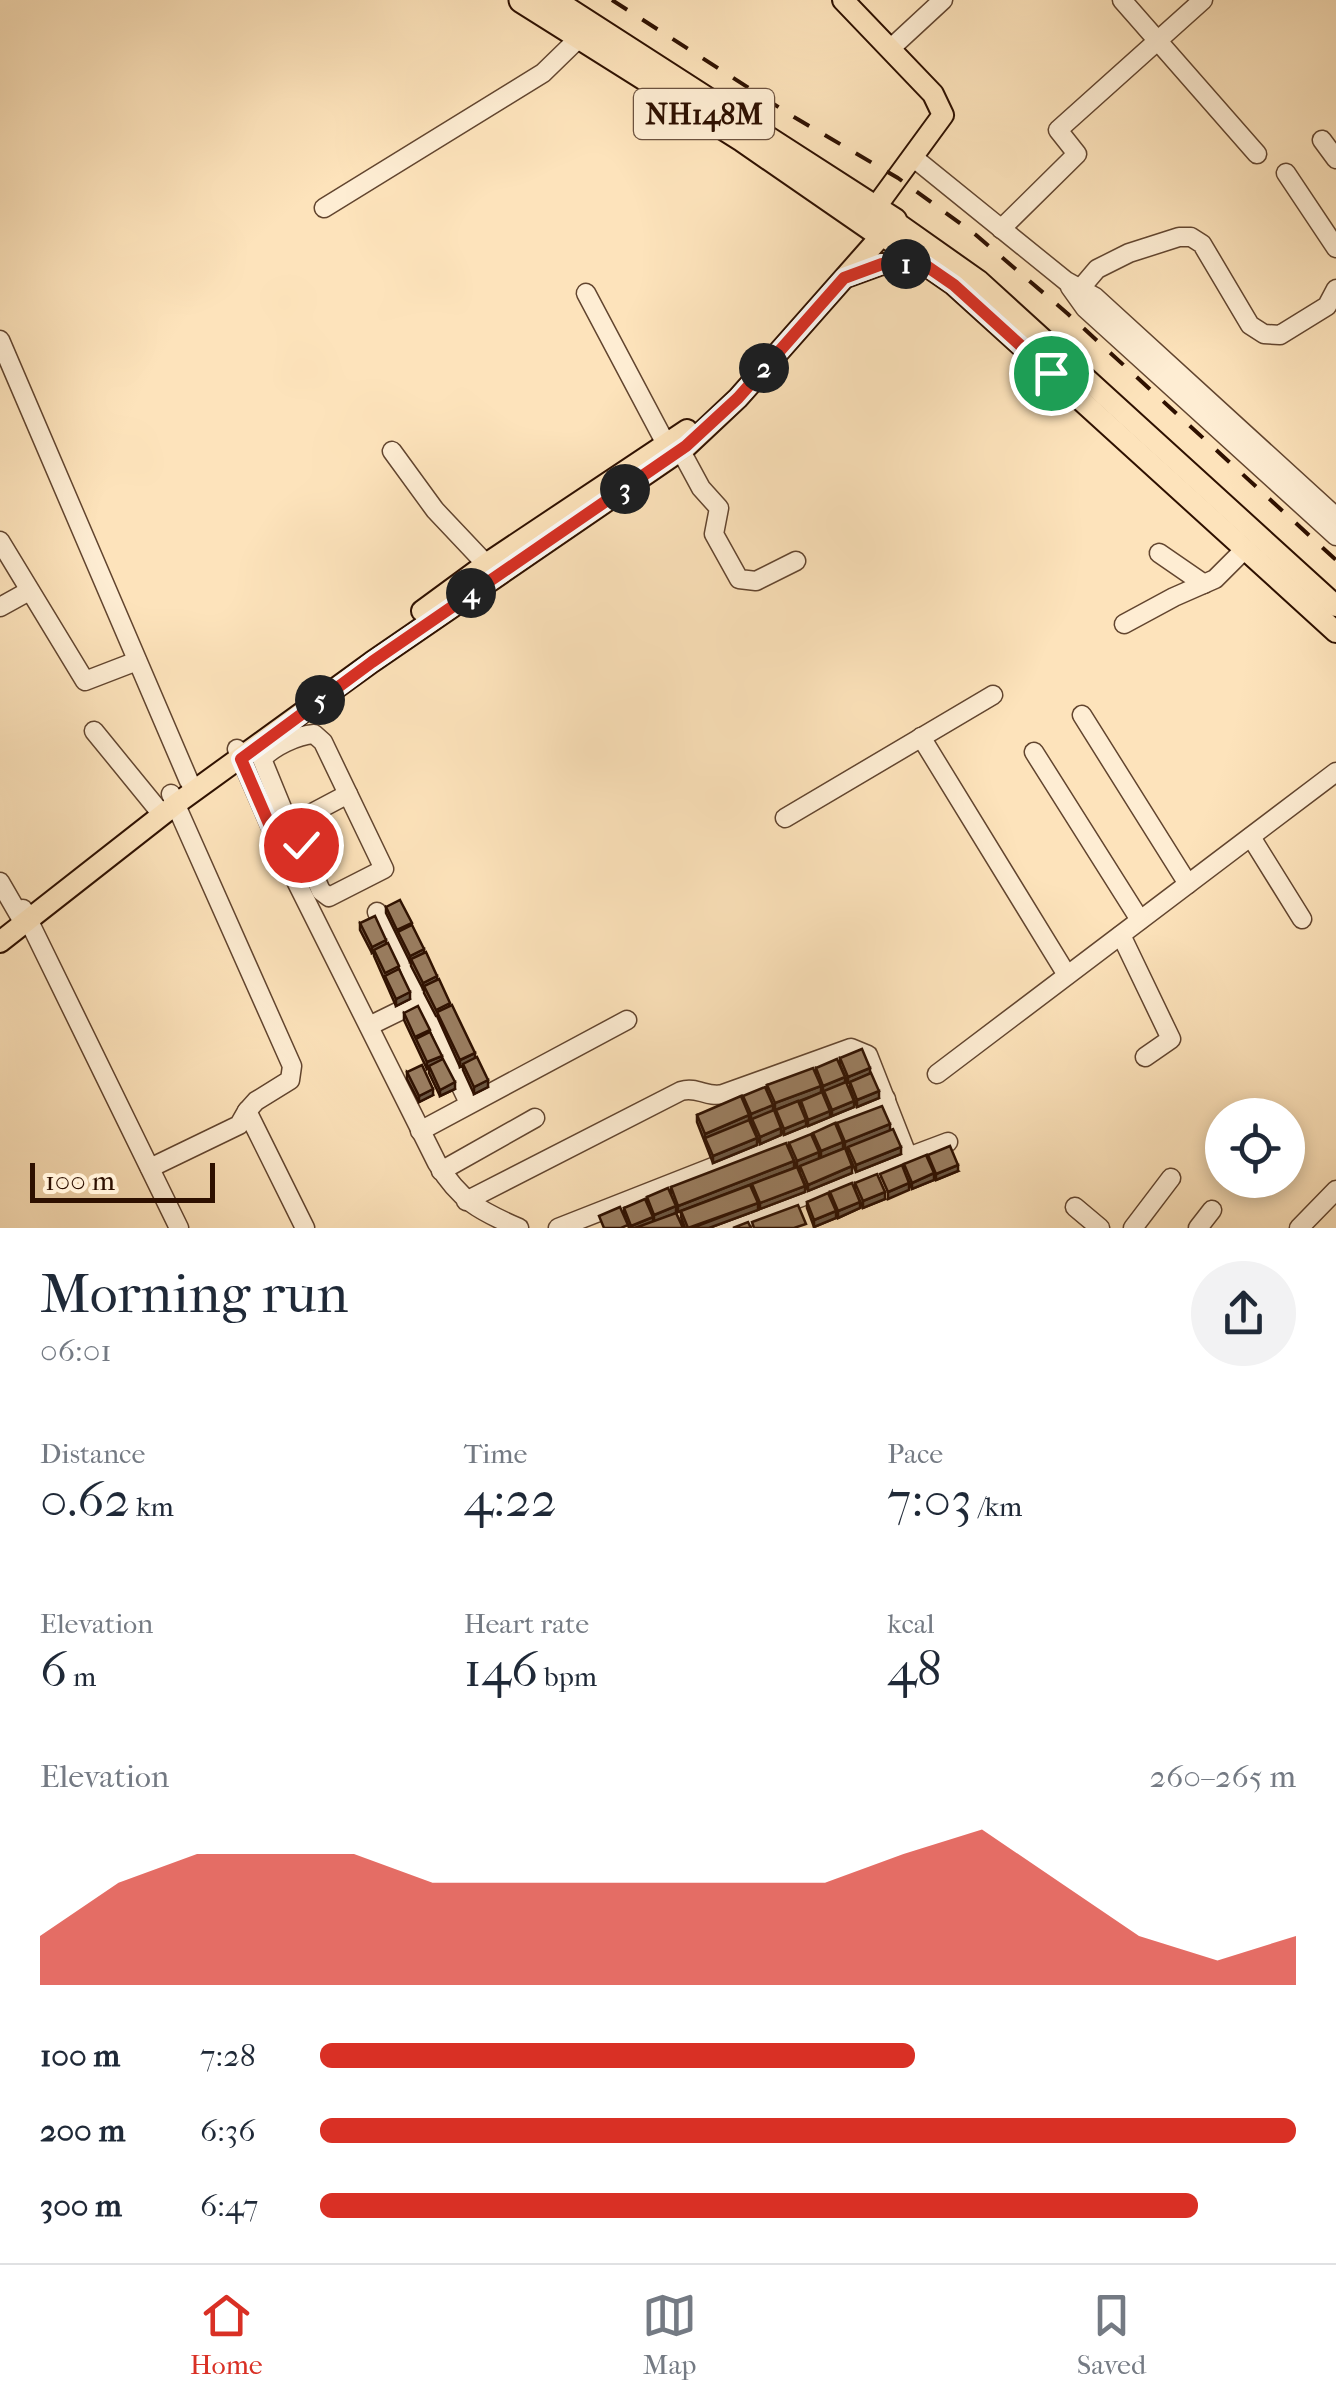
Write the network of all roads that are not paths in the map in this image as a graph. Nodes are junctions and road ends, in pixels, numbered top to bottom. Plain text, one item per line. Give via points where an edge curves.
1 (522, 0) edge
2 (551, 0) edge
3 (843, 0) edge
4 (943, 0) edge
5 (1122, 0) edge
6 (1202, 0) edge
7 (580, 37) junction
8 (1158, 40) junction
9 (890, 50) junction
10 (1322, 140) dead end
11 (1258, 154) dead end
12 (914, 158) junction
13 (1336, 159) edge
14 (1286, 173) dead end
15 (324, 208) dead end
16 (882, 221) junction
17 (1001, 229) junction
18 (1336, 248) edge
19 (925, 265) junction
20 (844, 278) junction
21 (1073, 285) junction
22 (586, 294) dead end
23 (1333, 306) edge
24 (0, 340) edge
25 (0, 384) edge
26 (23, 389) junction
27 (666, 438) junction
28 (392, 451) dead end
29 (1336, 517) edge
30 (1336, 536) edge
31 (0, 541) edge
32 (1245, 549) junction
33 (1159, 553) dead end
34 (796, 561) dead end
35 (486, 564) junction
36 (1204, 584) junction
37 (28, 592) junction
38 (0, 606) edge
39 (1336, 606) edge
40 (1124, 624) dead end
41 (1336, 632) edge
42 (138, 661) junction
43 (993, 695) dead end
44 (1082, 716) dead end
45 (94, 731) dead end
46 (922, 737) junction
47 (1034, 752) dead end
48 (239, 754) junction
49 (1336, 772) edge
50 (189, 781) junction
51 (348, 794) junction
52 (168, 802) junction
53 (785, 818) dead end
54 (281, 829) junction
55 (1251, 837) junction
56 (282, 854) junction
57 (0, 882) edge
58 (1188, 884) junction
59 (378, 912) dead end
60 (15, 917) edge
61 (1302, 919) dead end
62 (1140, 920) junction
63 (1120, 935) junction
64 (0, 942) edge
65 (1067, 975) junction
66 (420, 1000) junction
67 (628, 1020) dead end
68 (368, 1026) junction
69 (1145, 1057) dead end
70 (937, 1074) dead end
71 (886, 1099) junction
72 (469, 1103) junction
73 (248, 1111) junction
74 (535, 1118) dead end
75 (420, 1130) junction
76 (948, 1142) edge
77 (908, 1157) junction
78 (150, 1168) junction
79 (442, 1171) junction
80 (1172, 1178) dead end
81 (1336, 1190) edge
82 (466, 1201) junction
83 (1075, 1207) dead end
84 (1212, 1210) dead end
85 (178, 1228) edge
86 (305, 1228) edge
87 (519, 1228) edge
88 (558, 1228) edge
89 (719, 1228) edge
90 (1100, 1228) edge
91 (1133, 1228) edge
92 (1198, 1228) edge
93 (1299, 1228) edge
94 (1311, 1228) edge

1 - 7 highway, NH148M
2 - 16 highway, NH148M
3 - 9 main road
4 - 9 street
5 - 8 street
6 - 8 street
7 - 15 street via 543,73
7 - 16 highway, NH148M
8 - 11 street
8 - 17 street via 1058,130 1077,154
9 - 12 main road via 944,115
10 - 13 street
12 - 16 main road
12 - 17 street
14 - 18 street
16 - 19 main road
16 - 20 main road
16 - 27 main road via 763,356 697,422
16 - 39 main road via 978,281
17 - 21 street
19 - 20 main road via 882,264
19 - 32 main road
20 - 27 main road via 738,398
21 - 23 street via 1130,253 1191,237 1202,244 1250,325 1264,334 1280,335
21 - 29 street via 1095,296
21 - 30 street via 1086,308
22 - 27 street
24 - 26 street
25 - 26 street
26 - 42 street
27 - 34 street via 719,508 714,534 739,579 756,581
27 - 35 main road
27 - 48 main road via 372,662
28 - 35 street
31 - 37 street
32 - 36 street
32 - 41 main road
33 - 36 street
35 - 48 main road
36 - 40 street
37 - 38 street
37 - 42 street via 85,681
42 - 50 street
43 - 46 street
44 - 58 street
45 - 52 street
46 - 53 street
46 - 65 street
47 - 62 street
48 - 50 main road
48 - 52 main road
48 - 54 street
49 - 55 street
50 - 52 main road
51 - 54 street
51 - 54 street via 314,734 268,752 262,759
51 - 56 street via 382,872 329,897 301,845
52 - 60 main road
52 - 73 street via 292,1066 290,1080
54 - 56 street
55 - 58 street
55 - 61 street
56 - 68 street
57 - 60 street
58 - 62 street
59 - 66 street
60 - 64 main road
60 - 78 street
62 - 63 street
63 - 65 street
63 - 69 street via 1171,1039
65 - 70 street
66 - 68 street
66 - 72 street
67 - 72 street
68 - 75 street
71 - 77 street
71 - 82 street via 868,1055 852,1048 716,1096 681,1091
71 - 88 street
72 - 75 street
73 - 78 street via 238,1125
73 - 86 street
74 - 79 street
75 - 79 street
76 - 77 street
77 - 89 street
78 - 85 street
79 - 82 street
80 - 91 street
81 - 93 street
81 - 94 street
82 - 87 street
83 - 90 street
84 - 92 street

